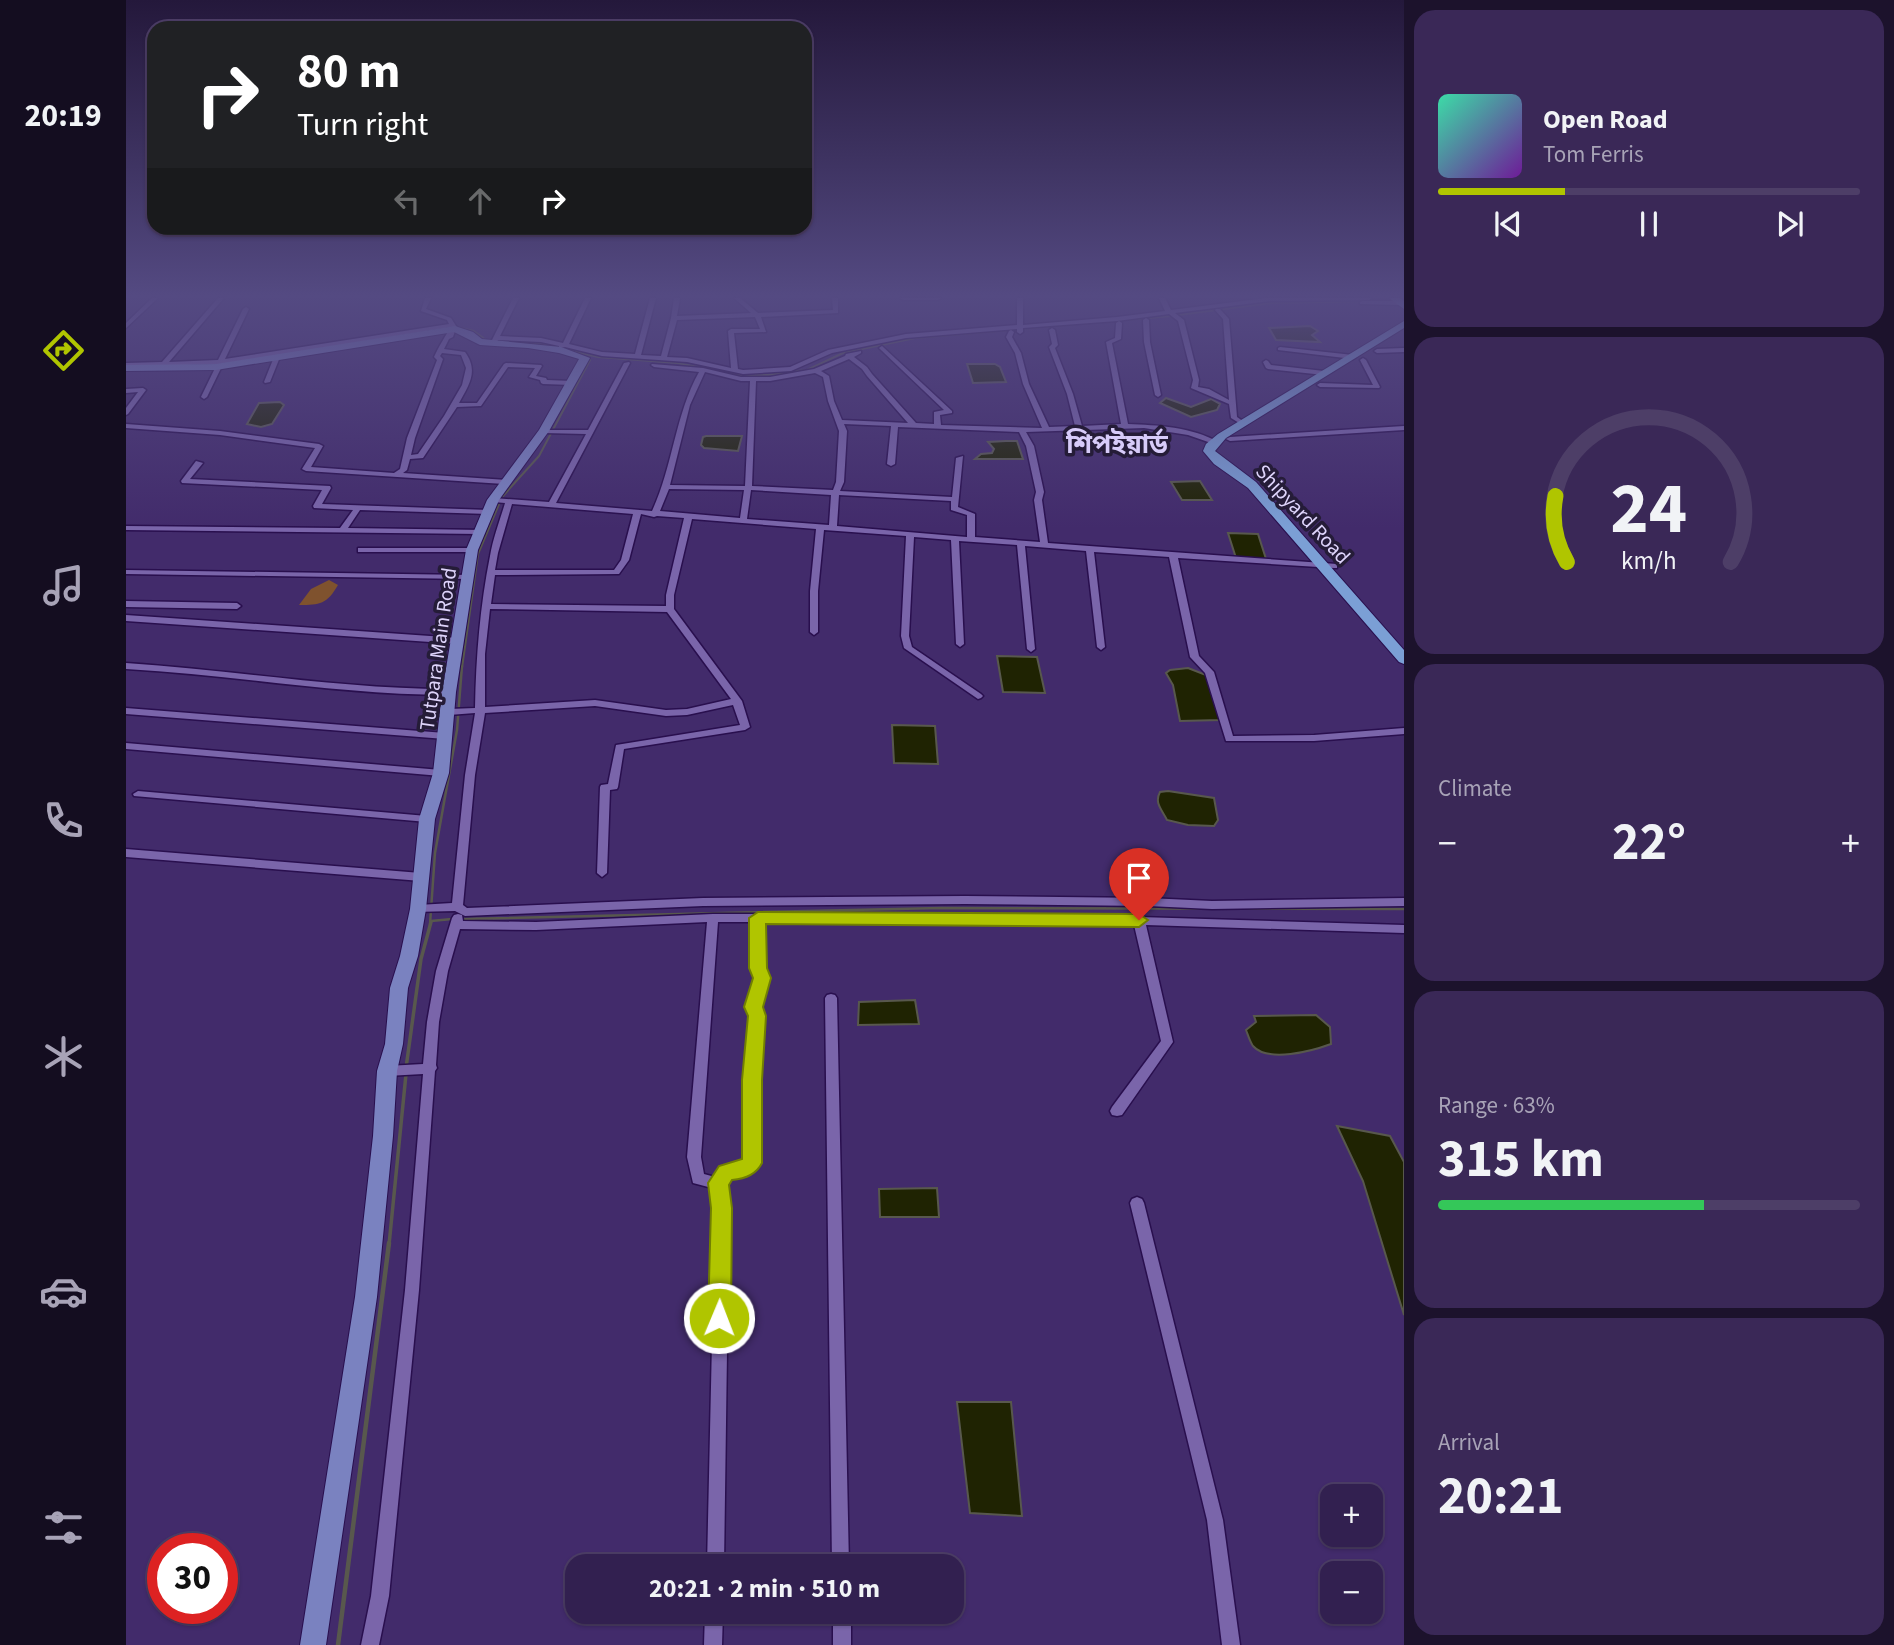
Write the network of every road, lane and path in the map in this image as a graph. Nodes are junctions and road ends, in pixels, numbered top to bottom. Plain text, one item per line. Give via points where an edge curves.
1 (214, 375) edge
2 (270, 375) edge
3 (433, 375) edge
4 (468, 375) edge
5 (499, 375) edge
6 (533, 375) edge
7 (576, 375) edge
8 (621, 375) edge
9 (700, 375) edge
10 (727, 375) edge
11 (797, 375) edge
12 (824, 375) edge
13 (869, 375) edge
14 (911, 375) edge
15 (1024, 375) edge
16 (1063, 375) edge
17 (1115, 375) edge
18 (1154, 375) edge
19 (1195, 375) edge
20 (1230, 375) edge
21 (1301, 375) edge
22 (1329, 375) edge
23 (1369, 375) edge
24 (1322, 379) junction
25 (754, 380) junction
26 (267, 382) dead end
27 (572, 383) junction
28 (126, 391) edge
29 (1158, 395) dead end
30 (204, 397) dead end
31 (1232, 402) junction
32 (453, 405) junction
33 (126, 413) edge
34 (840, 422) junction
35 (895, 424) junction
36 (1244, 424) junction
37 (914, 425) junction
38 (1125, 425) junction
39 (126, 426) edge
40 (938, 426) junction
41 (1079, 428) junction
42 (1404, 428) edge
43 (1046, 429) junction
44 (1021, 430) junction
45 (550, 431) junction
46 (591, 432) junction
47 (1230, 439) junction
48 (1217, 446) junction
49 (407, 457) junction
50 (960, 458) dead end
51 (199, 463) dead end
52 (891, 464) dead end
53 (396, 475) junction
54 (504, 482) junction
55 (666, 487) junction
56 (748, 488) junction
57 (835, 495) junction
58 (955, 499) junction
59 (493, 500) junction
60 (509, 502) junction
61 (551, 506) junction
62 (358, 508) junction
63 (489, 512) junction
64 (637, 513) junction
65 (654, 515) junction
66 (688, 517) junction
67 (743, 521) junction
68 (820, 527) junction
69 (126, 528) edge
70 (833, 528) junction
71 (343, 530) junction
72 (481, 532) junction
73 (910, 533) junction
74 (956, 537) junction
75 (971, 538) junction
76 (1021, 543) junction
77 (1044, 545) junction
78 (361, 550) dead end
79 (472, 550) junction
80 (1090, 550) junction
81 (1173, 555) junction
82 (1329, 566) junction
83 (126, 572) edge
84 (491, 573) junction
85 (468, 577) junction
86 (126, 604) edge
87 (237, 606) dead end
88 (486, 606) junction
89 (670, 609) junction
90 (126, 618) edge
91 (814, 632) dead end
92 (459, 641) junction
93 (960, 644) dead end
94 (1404, 646) edge
95 (1101, 647) dead end
96 (1031, 649) dead end
97 (1404, 659) edge
98 (126, 666) edge
99 (449, 692) junction
100 (978, 696) dead end
101 (737, 701) junction
102 (126, 711) edge
103 (480, 711) junction
104 (449, 712) junction
105 (1404, 731) edge
106 (445, 736) junction
107 (126, 746) edge
108 (441, 773) junction
109 (138, 794) dead end
110 (427, 819) junction
111 (126, 853) edge
112 (602, 873) dead end
113 (421, 877) junction
114 (1404, 902) edge
115 (459, 908) junction
116 (418, 909) junction
117 (713, 918) junction
118 (758, 918) junction
119 (1139, 920) junction
120 (456, 925) junction
121 (1404, 929) edge
122 (831, 998) dead end
123 (431, 1068) junction
124 (387, 1071) junction
125 (1117, 1111) dead end
126 (718, 1183) junction
127 (1137, 1203) dead end
128 (715, 1554) edge
129 (841, 1554) edge
130 (714, 1624) edge
131 (842, 1624) edge
132 (313, 1645) edge
133 (370, 1645) edge
134 (713, 1645) edge
135 (842, 1645) edge
136 (1231, 1645) edge

1 - 30 street
2 - 26 street
3 - 49 street
4 - 32 street
5 - 32 street via 479,405
6 - 27 street via 543,382
7 - 27 street, Tutpara Main Road
8 - 46 street
9 - 55 street via 690,394
10 - 25 street
11 - 25 street
12 - 34 street
13 - 37 street
14 - 40 street via 949,410 936,413
15 - 43 street
16 - 41 street
17 - 38 street
18 - 29 street
19 - 31 street via 1194,388 1210,389 1223,401
20 - 31 street
21 - 24 street
22 - 24 main road
23 - 24 street via 1377,387
24 - 36 main road
24 - 47 main road
25 - 56 street
27 - 45 street, Tutpara Main Road
28 - 33 street via 143,390
31 - 36 street via 1236,421
32 - 49 street via 420,456
34 - 35 street
34 - 57 street via 843,452
35 - 37 street
35 - 52 street
36 - 48 main road
37 - 40 street
38 - 41 street
38 - 48 street via 1174,428
39 - 53 street via 318,446 306,469
40 - 44 street
41 - 43 street
42 - 47 street, Shipyard Road
43 - 44 street
44 - 77 street via 1030,446 1040,492
45 - 46 street
45 - 54 street, Tutpara Main Road
46 - 61 street
47 - 48 main road
48 - 82 main road, Shipyard Road via 1233,465 1267,490
49 - 53 street
50 - 58 street
51 - 62 street via 185,481 327,488 317,506
53 - 54 street
54 - 59 street, Tutpara Main Road
55 - 56 street
55 - 65 street
56 - 57 street
56 - 67 street
57 - 58 street
57 - 70 street
58 - 75 street via 954,508 971,514
59 - 60 street
59 - 63 street, Tutpara Main Road
60 - 61 street
60 - 84 street
61 - 64 street
62 - 63 street
62 - 71 street
63 - 72 street, Tutpara Main Road
64 - 65 street
64 - 84 street via 625,560 616,572
65 - 66 street
66 - 67 street
66 - 89 street
67 - 68 street
68 - 70 street
68 - 91 street
69 - 71 street
70 - 73 street
71 - 72 street
72 - 79 street, Tutpara Main Road
73 - 74 street
73 - 100 street via 908,648
74 - 75 street
74 - 93 street
75 - 76 street
76 - 77 street
76 - 96 street
77 - 80 street
78 - 79 street
79 - 85 street, Tutpara Main Road
80 - 81 street
80 - 95 street
81 - 82 street
81 - 105 street via 1195,657 1209,672 1229,739
82 - 94 main road, Shipyard Road
82 - 97 main road, Shipyard Road
83 - 85 street
84 - 88 street
85 - 92 street, Tutpara Main Road
86 - 87 street
88 - 89 street
88 - 103 street
89 - 101 street
90 - 92 street
92 - 99 street, Tutpara Main Road
98 - 99 street via 366,690
99 - 104 street, Tutpara Main Road
101 - 103 street via 687,712 595,703
101 - 112 street via 745,727 619,747 613,787 605,787
102 - 106 street
103 - 104 street
103 - 115 street
104 - 106 street, Tutpara Main Road
106 - 108 street, Tutpara Main Road
107 - 108 street
108 - 110 street, Tutpara Main Road
109 - 110 street
110 - 113 street, Tutpara Main Road
111 - 113 street
113 - 116 street, Tutpara Main Road
114 - 115 street via 1212,905 965,900 704,902 465,912
115 - 116 street
115 - 120 street
116 - 124 street, Tutpara Main Road via 399,988
117 - 118 street
117 - 120 street
117 - 126 street via 694,1157 698,1179
118 - 119 street
118 - 126 street via 762,978 754,1007 752,1163 741,1171 726,1172
119 - 121 street
119 - 125 street via 1167,1042
120 - 123 street via 433,1022
122 - 129 street
123 - 124 street
123 - 133 street via 407,1346 380,1596
124 - 132 street, Tutpara Main Road via 366,1297
126 - 128 street via 722,1208
127 - 136 street via 1216,1520
130 - 134 street
131 - 135 street

